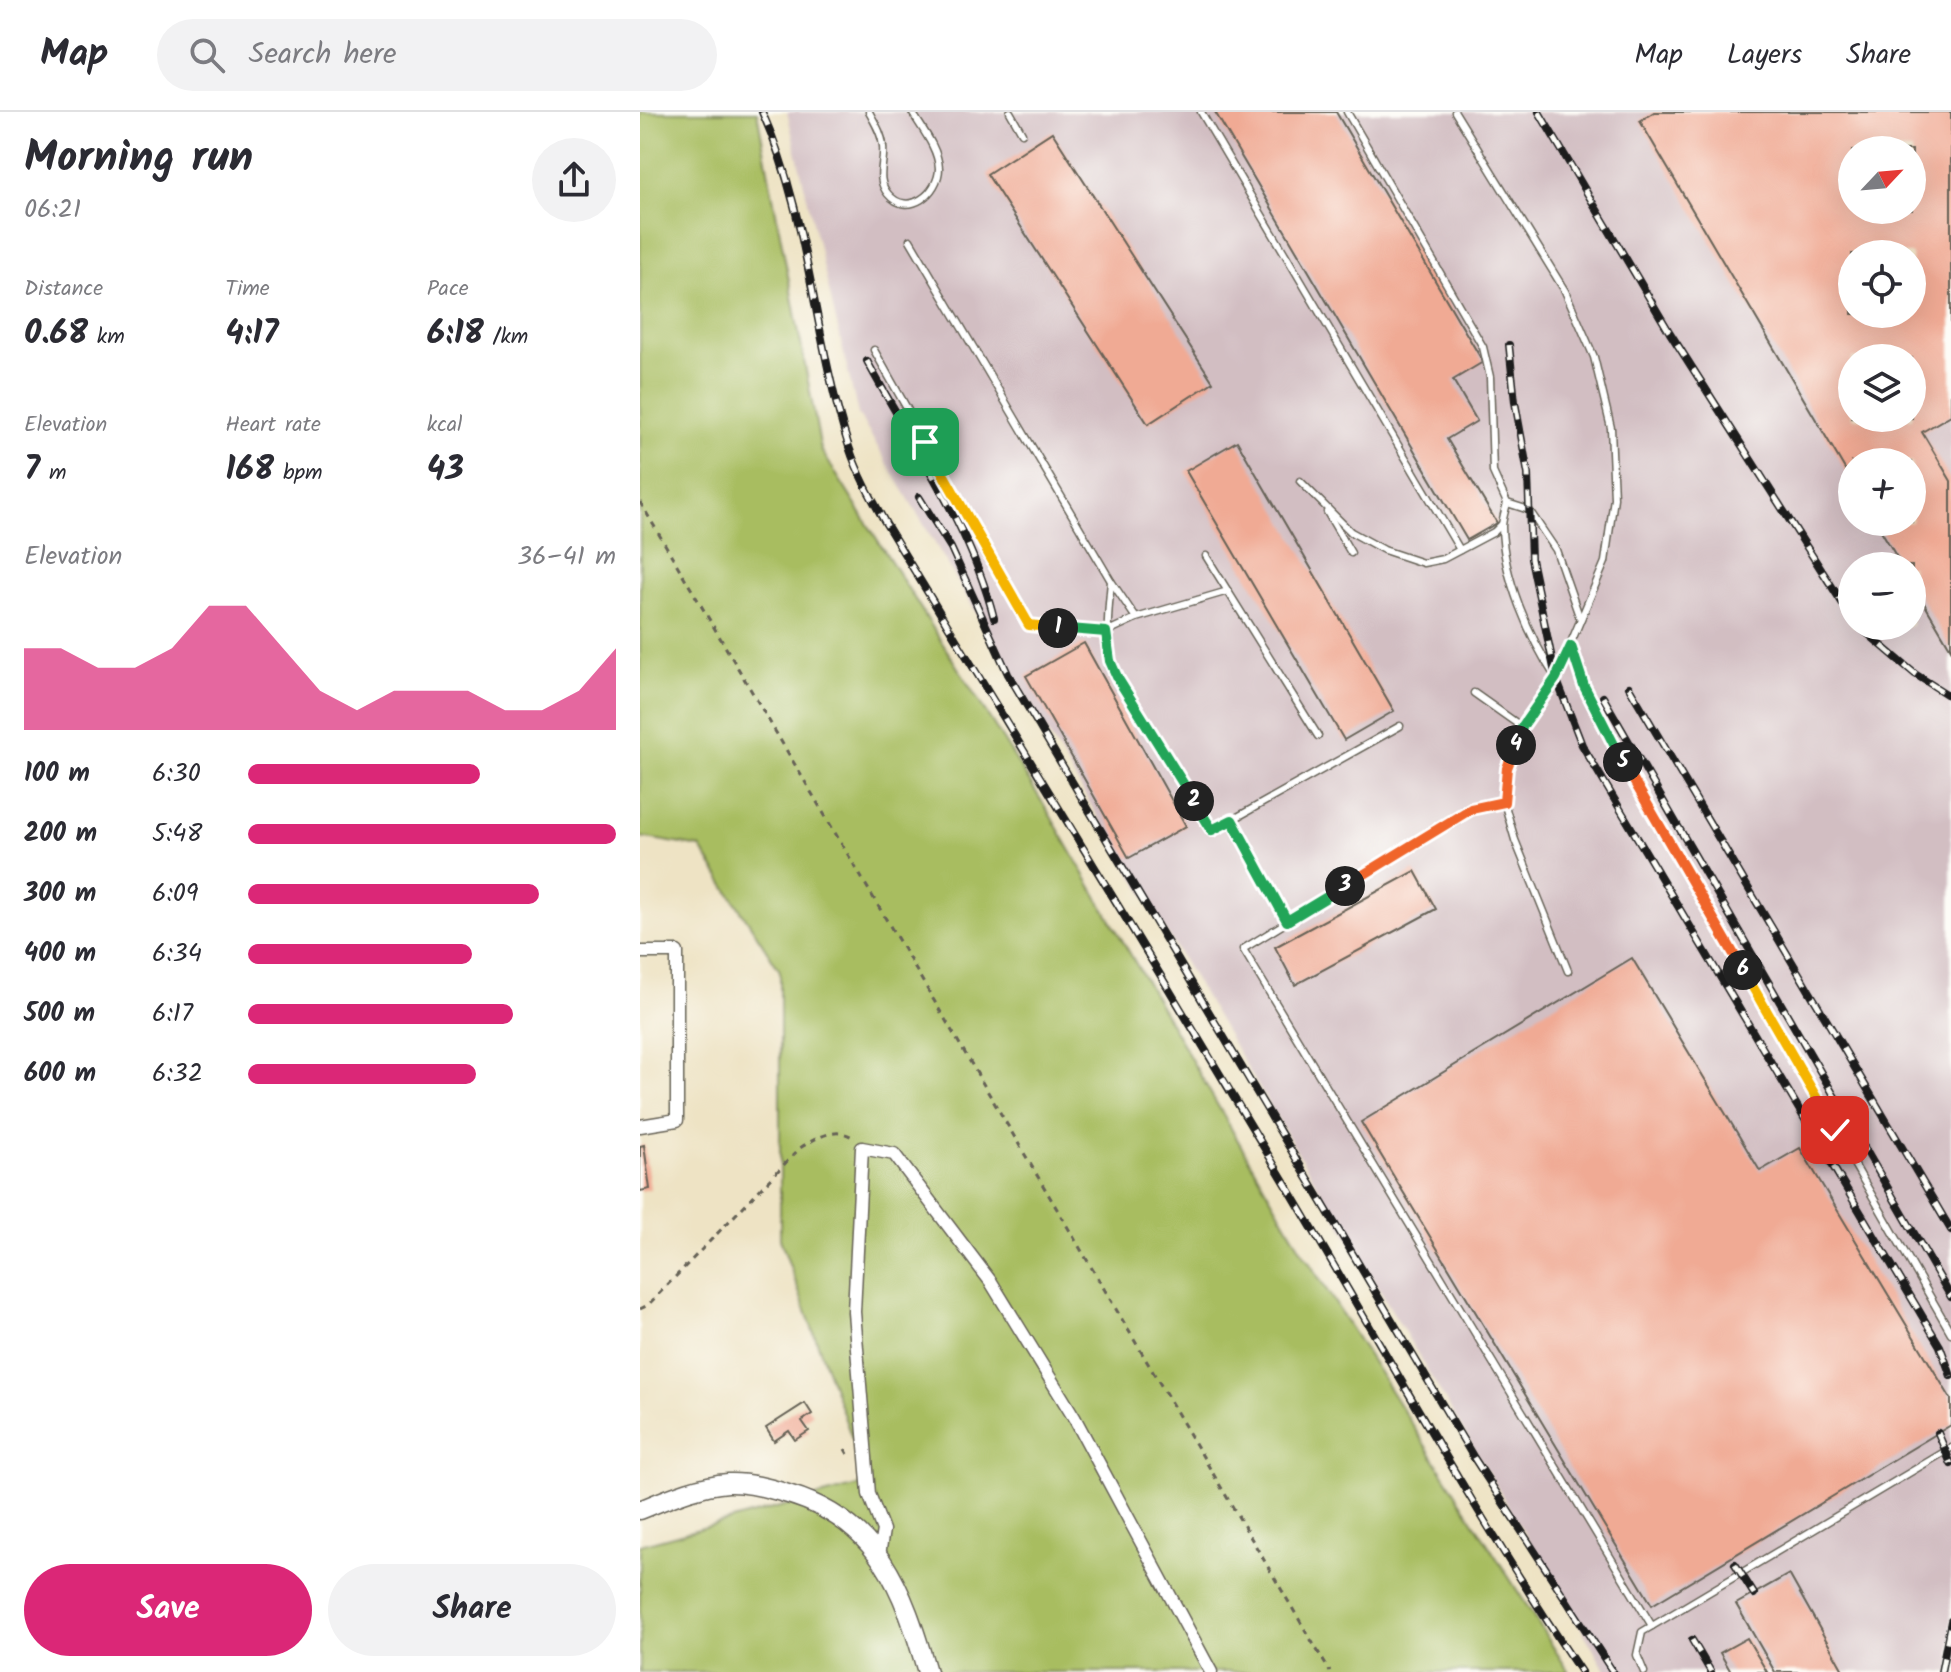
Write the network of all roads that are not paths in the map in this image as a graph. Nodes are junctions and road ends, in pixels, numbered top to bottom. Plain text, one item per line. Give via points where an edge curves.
1 (869, 112) edge
2 (912, 112) edge
3 (1010, 112) edge
4 (1201, 112) edge
5 (1347, 112) edge
6 (1455, 112) edge
7 (1022, 133) dead end
8 (910, 240) dead end
9 (874, 350) dead end
10 (1300, 481) dead end
11 (1321, 502) junction
12 (1507, 503) junction
13 (1501, 525) junction
14 (1460, 550) junction
15 (1351, 553) dead end
16 (1206, 556) dead end
17 (1111, 581) junction
18 (1228, 591) junction
19 (1580, 617) junction
20 (1136, 618) junction
21 (1106, 632) junction
22 (1571, 646) junction
23 (1556, 678) junction
24 (1474, 693) dead end
25 (1400, 726) dead end
26 (1522, 727) junction
27 (1318, 736) dead end
28 (1504, 802) junction
29 (1232, 820) junction
30 (1287, 921) junction
31 (640, 952) edge
32 (1568, 971) dead end
33 (640, 1126) edge
34 (1951, 1333) edge
35 (1951, 1448) edge
36 (640, 1510) edge
37 (879, 1555) junction
38 (1652, 1626) junction
39 (927, 1672) edge
40 (1211, 1672) edge
41 (1644, 1672) edge

1 - 2 lane via 884,148 880,180 897,203 909,206 922,199 939,171 933,145
3 - 7 lane
4 - 14 lane
5 - 12 lane via 1483,347 1490,377 1493,472
6 - 19 lane via 1565,291 1594,357 1611,428 1614,498 1605,562
8 - 17 lane
9 - 21 lane via 1029,625
10 - 11 lane
11 - 14 lane via 1351,532 1410,559 1423,563
11 - 15 lane
12 - 13 lane
12 - 19 lane via 1529,510 1556,550
13 - 14 lane
13 - 23 lane via 1510,574 1536,648
16 - 18 lane
17 - 20 lane
17 - 21 lane
18 - 20 lane
18 - 27 lane
19 - 22 lane
20 - 21 lane
21 - 29 lane via 1118,679 1212,830
22 - 23 lane
22 - 34 lane via 1602,725
23 - 26 lane
24 - 26 lane
25 - 29 lane
26 - 28 lane via 1507,768
28 - 30 lane via 1471,809
28 - 32 lane
29 - 30 lane
30 - 38 lane via 1243,949
31 - 33 street via 677,952 677,1120
35 - 38 lane
36 - 37 main road via 727,1483 752,1485 832,1512
37 - 39 main road via 900,1589
37 - 40 street via 883,1530 869,1494 854,1312 862,1148 894,1154 991,1282 1075,1419
38 - 41 lane via 1642,1632 1637,1655

